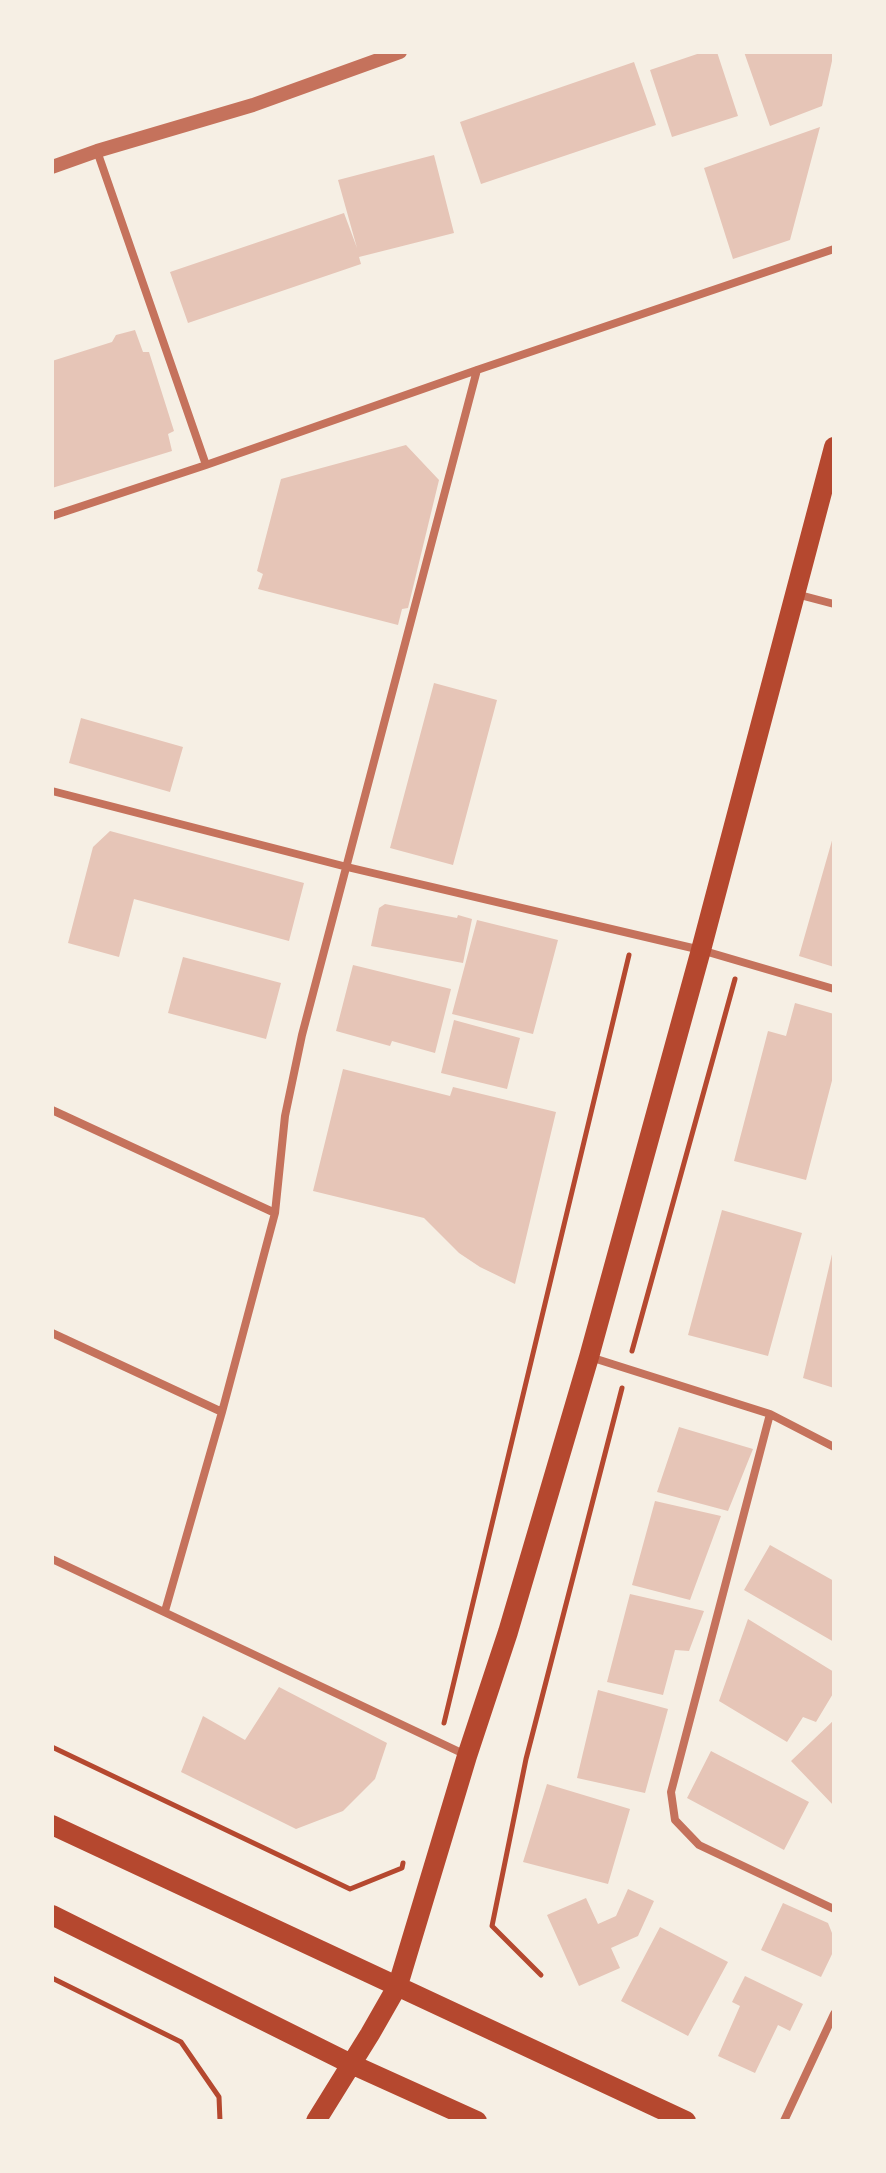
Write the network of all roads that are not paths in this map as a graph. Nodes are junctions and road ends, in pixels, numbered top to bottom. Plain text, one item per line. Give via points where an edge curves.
1 (400, 52) edge
2 (97, 151) junction
3 (52, 167) edge
4 (834, 249) edge
5 (477, 370) junction
6 (834, 447) edge
7 (206, 465) junction
8 (52, 516) edge
9 (795, 594) junction
10 (834, 604) edge
11 (52, 791) edge
12 (347, 867) junction
13 (701, 950) junction
14 (834, 989) edge
15 (52, 1110) edge
16 (275, 1213) junction
17 (52, 1333) edge
18 (589, 1357) junction
19 (222, 1412) junction
20 (770, 1414) junction
21 (834, 1447) edge
22 (52, 1559) edge
23 (165, 1611) junction
24 (467, 1756) junction
25 (52, 1825) edge
26 (834, 1909) edge
27 (52, 1915) edge
28 (398, 1985) junction
29 (834, 2014) edge
30 (351, 2064) junction
31 (316, 2121) edge
32 (477, 2121) edge
33 (686, 2121) edge
34 (784, 2121) edge

1 - 2 street via 253,105
2 - 3 street
2 - 7 street
4 - 5 street
5 - 7 street
5 - 12 street
6 - 9 main road
7 - 8 street
9 - 10 street
9 - 13 main road
11 - 12 street
12 - 13 street
12 - 16 street via 296,1062
13 - 14 street
13 - 18 main road
15 - 16 street
16 - 19 street
17 - 19 street
18 - 20 street
18 - 24 main road
19 - 23 street
20 - 21 street
20 - 26 street via 671,1792 675,1820 699,1845
22 - 23 street
23 - 24 street
24 - 28 main road
25 - 28 main road
27 - 30 main road
28 - 30 main road
28 - 33 main road
29 - 34 street
30 - 31 main road
30 - 32 main road

